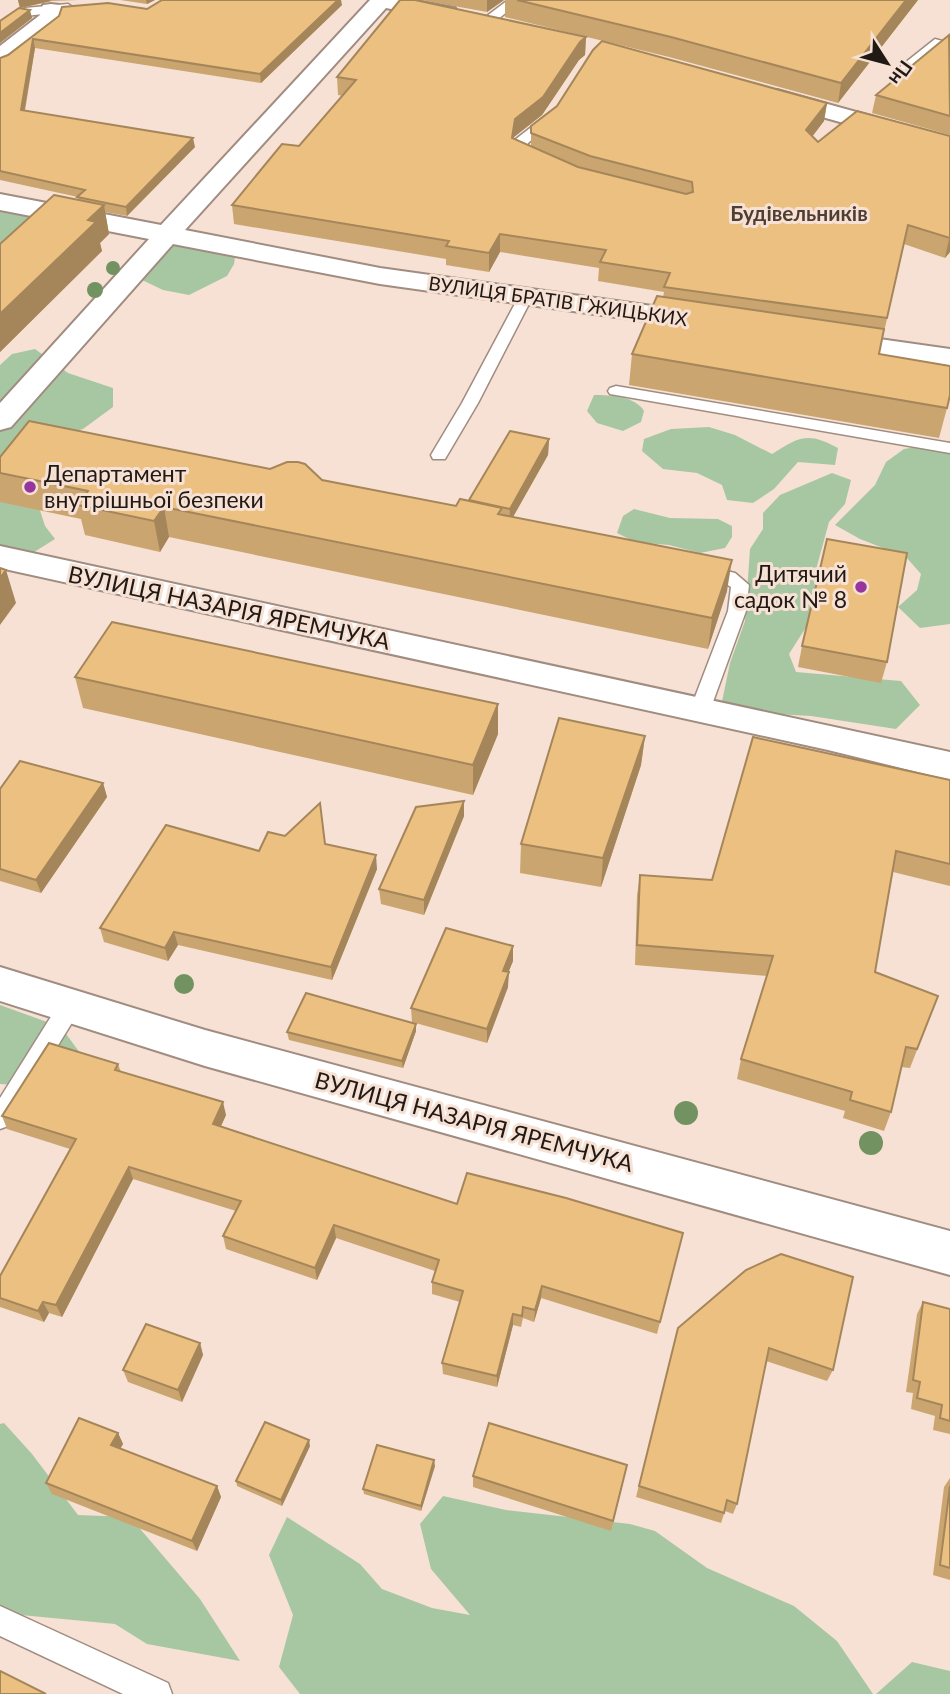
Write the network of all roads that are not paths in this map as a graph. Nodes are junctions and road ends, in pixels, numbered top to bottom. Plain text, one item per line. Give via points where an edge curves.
1 (515, 0) edge
2 (381, 1) edge
3 (76, 6) edge
4 (51, 10) junction
5 (25, 12) edge
6 (487, 22) junction
7 (512, 28) edge
8 (950, 47) edge
9 (0, 57) edge
10 (905, 69) edge
11 (755, 91) edge
12 (562, 102) edge
13 (950, 146) edge
14 (546, 165) edge
15 (0, 202) edge
16 (167, 235) junction
17 (526, 296) junction
18 (730, 325) edge
19 (799, 335) edge
20 (950, 358) edge
21 (616, 391) dead end
22 (0, 421) edge
23 (950, 448) edge
24 (439, 455) dead end
25 (0, 557) edge
26 (679, 566) edge
27 (701, 710) junction
28 (950, 766) edge
29 (0, 984) edge
30 (70, 1006) junction
31 (0, 1119) edge
32 (950, 1253) edge
33 (0, 1621) edge
34 (157, 1694) edge

1 - 6 lane
2 - 6 street
2 - 16 street
3 - 4 lane
4 - 5 lane
4 - 9 street via 51,17
6 - 7 street
8 - 10 lane via 935,43
11 - 13 street
12 - 14 lane via 549,120 521,142 521,155
15 - 16 street, ВУЛИЦЯ БРАТІВ ҐЖИЦЬКИХ
16 - 17 street, ВУЛИЦЯ БРАТІВ ҐЖИЦЬКИХ via 380,276
16 - 22 street
17 - 18 street, ВУЛИЦЯ БРАТІВ ҐЖИЦЬКИХ
17 - 24 lane
19 - 20 street
21 - 23 lane
25 - 27 street, ВУЛИЦЯ НАЗАРІЯ ЯРЕМЧУКА
26 - 27 lane via 729,577 740,585 737,611
27 - 28 street, ВУЛИЦЯ НАЗАРІЯ ЯРЕМЧУКА
29 - 30 street, ВУЛИЦЯ НАЗАРІЯ ЯРЕМЧУКА
30 - 31 lane
30 - 32 street, ВУЛИЦЯ НАЗАРІЯ ЯРЕМЧУКА via 205,1048
33 - 34 lane

